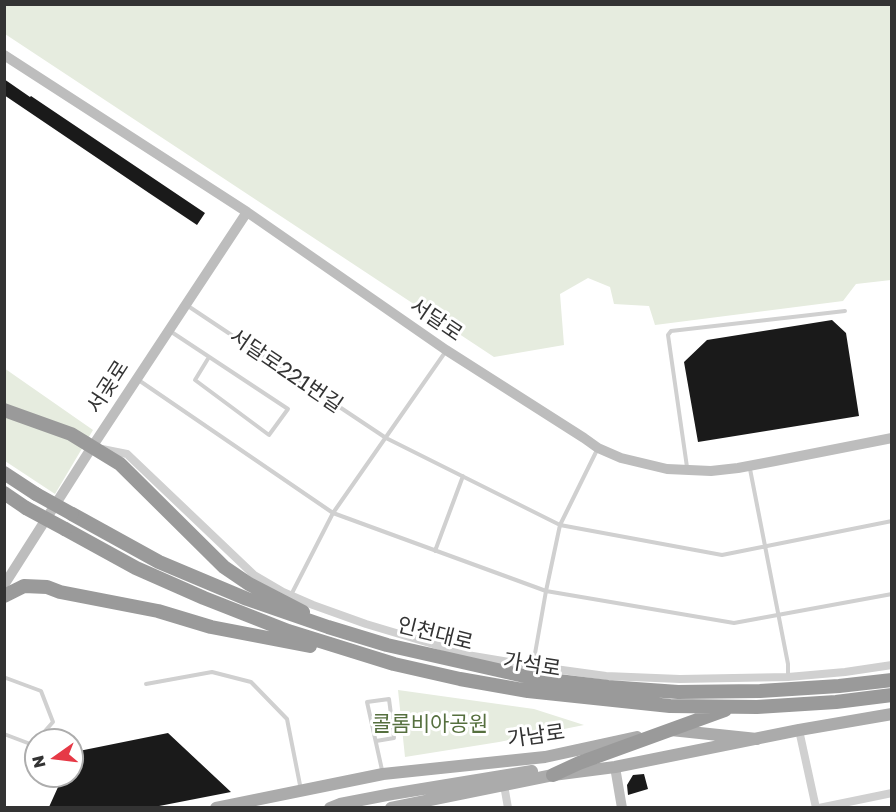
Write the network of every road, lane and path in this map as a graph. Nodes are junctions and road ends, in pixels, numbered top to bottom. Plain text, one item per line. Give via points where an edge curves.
1 (4, 55) edge
2 (247, 212) junction
3 (186, 305) junction
4 (845, 311) dead end
5 (169, 330) junction
6 (446, 350) junction
7 (209, 357) junction
8 (137, 379) junction
9 (4, 410) edge
10 (386, 438) junction
11 (891, 438) edge
12 (92, 447) junction
13 (598, 448) junction
14 (749, 466) junction
15 (688, 471) junction
16 (4, 474) edge
17 (463, 477) junction
18 (4, 493) edge
19 (333, 513) junction
20 (891, 521) edge
21 (560, 525) junction
22 (765, 547) junction
23 (435, 550) junction
24 (4, 585) edge
25 (546, 591) junction
26 (891, 594) edge
27 (4, 596) edge
28 (291, 596) junction
29 (778, 615) junction
30 (328, 627) junction
31 (394, 664) junction
32 (891, 665) edge
33 (533, 666) junction
34 (788, 677) junction
35 (4, 680) edge
36 (891, 680) edge
37 (146, 684) dead end
38 (891, 695) edge
39 (733, 707) junction
40 (891, 714) edge
41 (48, 728) edge
42 (671, 730) junction
43 (799, 730) junction
44 (4, 734) edge
45 (757, 739) junction
46 (376, 741) junction
47 (24, 742) edge
48 (579, 763) junction
49 (615, 767) junction
50 (384, 774) junction
51 (554, 775) junction
52 (504, 784) junction
53 (301, 790) junction
54 (891, 793) edge
55 (392, 794) junction
56 (450, 802) edge
57 (216, 807) edge
58 (330, 807) edge
59 (391, 807) edge
60 (508, 807) edge
61 (622, 807) edge
62 (818, 807) edge

1 - 2 street, 서달로
2 - 3 street, 서곶로
2 - 6 street, 서달로
3 - 5 street, 서곶로
3 - 10 lane, 서달로221번길
4 - 15 lane via 668,335
5 - 7 lane
5 - 8 street, 서곶로
6 - 10 lane
6 - 13 street, 서달로
7 - 7 lane via 288,409 269,435 195,380
8 - 12 street, 서곶로
8 - 19 lane
9 - 12 highway via 71,434
10 - 17 lane, 서달로221번길
10 - 19 lane
11 - 14 street, 서달로
12 - 24 street, 서곶로
12 - 28 street, 가석로 via 127,454 254,575
12 - 30 highway via 120,464 224,567
13 - 15 street, 서달로 via 643,464
13 - 21 lane
14 - 15 street, 서달로
14 - 22 lane
16 - 30 highway, 인천대로, bridge via 159,562
17 - 21 lane, 서달로221번길
17 - 23 lane
18 - 31 highway, 인천대로, bridge via 136,567 204,598 288,631
19 - 23 lane
19 - 28 lane
20 - 22 lane, 서달로221번길
21 - 22 lane, 서달로221번길 via 722,555
21 - 25 lane
22 - 29 lane
23 - 25 lane
25 - 29 lane via 728,623
25 - 33 lane
26 - 29 lane
27 - 31 highway via 24,586 47,587 211,627
28 - 33 street, 가석로 via 366,624 473,656
29 - 34 lane
30 - 36 highway, 인천대로 via 387,645 533,678 608,687 678,692 760,691
31 - 39 highway, 인천대로 via 528,691 670,706
32 - 34 street, 가석로
33 - 34 street, 가석로 via 606,676
35 - 41 lane via 41,691 53,722
37 - 53 lane via 212,672 250,682 287,718
38 - 39 highway, 인천대로
39 - 42 highway
40 - 43 main road, 가남로
42 - 45 main road, 가남로
42 - 48 highway
42 - 50 main road, 가남로 via 545,757
43 - 45 main road, 가남로
43 - 62 street
44 - 47 lane
45 - 49 main road, 가남로
46 - 46 lane via 367,702 388,699 394,738
46 - 50 lane
48 - 51 highway
48 - 55 main road
49 - 51 main road, 가남로
49 - 61 street
50 - 53 main road, 가남로
50 - 55 main road via 397,783
51 - 52 main road, 가남로
52 - 56 main road, 가남로
52 - 60 street
53 - 57 main road, 가남로
54 - 62 street
55 - 58 main road
56 - 59 main road, 가남로

